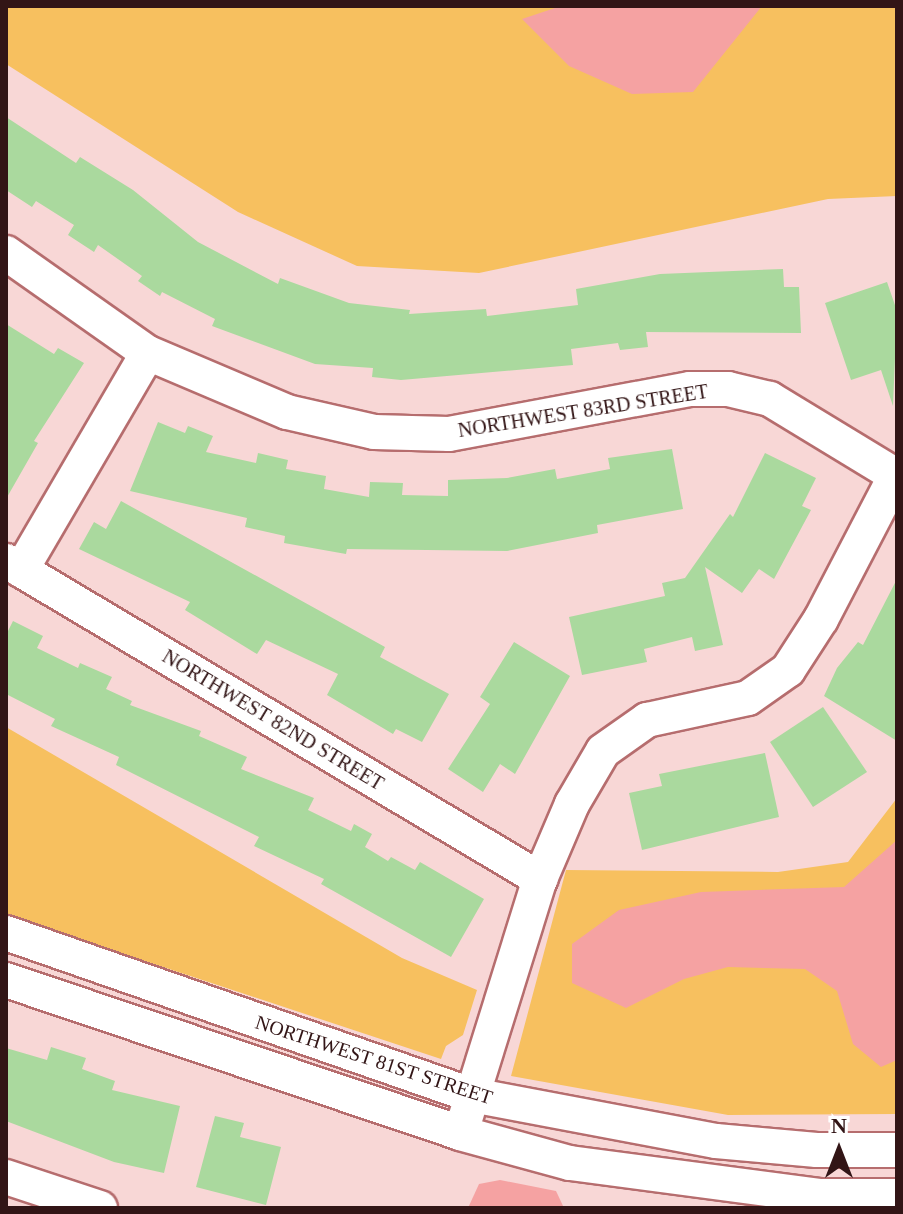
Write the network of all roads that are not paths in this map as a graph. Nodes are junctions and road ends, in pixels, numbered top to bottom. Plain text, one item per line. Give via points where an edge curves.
1 (6, 253) edge
2 (148, 353) junction
3 (896, 474) edge
4 (14, 565) edge
5 (540, 879) junction
6 (6, 933) edge
7 (6, 980) edge
8 (472, 1095) junction
9 (460, 1133) junction
10 (897, 1150) edge
11 (6, 1177) edge
12 (897, 1196) edge
13 (100, 1208) edge

1 - 2 street, NORTHWEST 83RD STREET
2 - 3 street, NORTHWEST 83RD STREET via 287,412 374,432 449,434 690,389 728,389 770,399
2 - 4 street
3 - 5 street via 821,619 788,670 748,698 647,720 603,751 572,804
4 - 5 street, NORTHWEST 82ND STREET
5 - 8 street
6 - 8 street, NORTHWEST 81ST STREET
7 - 9 street, NORTHWEST 81ST STREET
8 - 9 street
8 - 10 street, NORTHWEST 81ST STREET via 716,1141
9 - 12 street, NORTHWEST 81ST STREET via 570,1163 690,1182 821,1196
11 - 13 street

